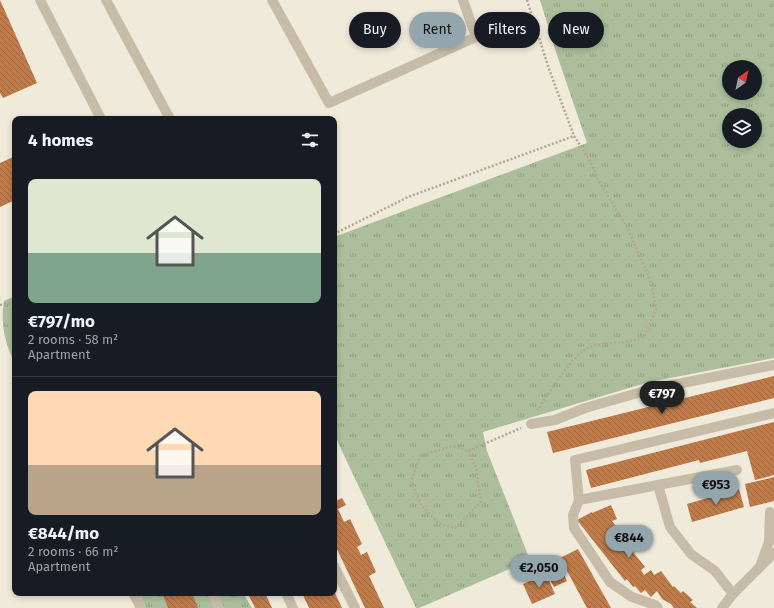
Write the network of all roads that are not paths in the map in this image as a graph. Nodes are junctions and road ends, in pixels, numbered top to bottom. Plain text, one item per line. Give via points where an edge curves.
1 (40, 0) edge
2 (106, 0) edge
3 (272, 0) edge
4 (463, 0) edge
5 (99, 116) edge
6 (168, 116) edge
7 (774, 365) edge
8 (774, 413) edge
9 (531, 424) road end
10 (737, 470) dead end
11 (658, 485) junction
12 (579, 500) junction
13 (770, 512) dead end
14 (774, 553) edge
15 (760, 568) junction
16 (337, 572) edge
17 (734, 594) junction
18 (135, 596) edge
19 (213, 596) edge
20 (287, 596) edge
21 (140, 608) edge
22 (219, 608) edge
23 (293, 608) edge
24 (355, 608) edge
25 (658, 608) edge
26 (722, 608) edge

1 - 5 lane
2 - 6 lane
3 - 4 lane via 329,103 476,37
7 - 9 lane via 652,389 585,408 555,420
8 - 12 lane via 575,460
10 - 11 lane
11 - 12 lane
11 - 17 lane via 670,527 691,554 715,572
12 - 25 lane via 573,515 574,528 610,582 632,597
13 - 15 lane via 769,542
14 - 15 lane
15 - 17 lane
16 - 24 lane
17 - 26 lane
18 - 21 lane
19 - 22 lane
20 - 23 lane

